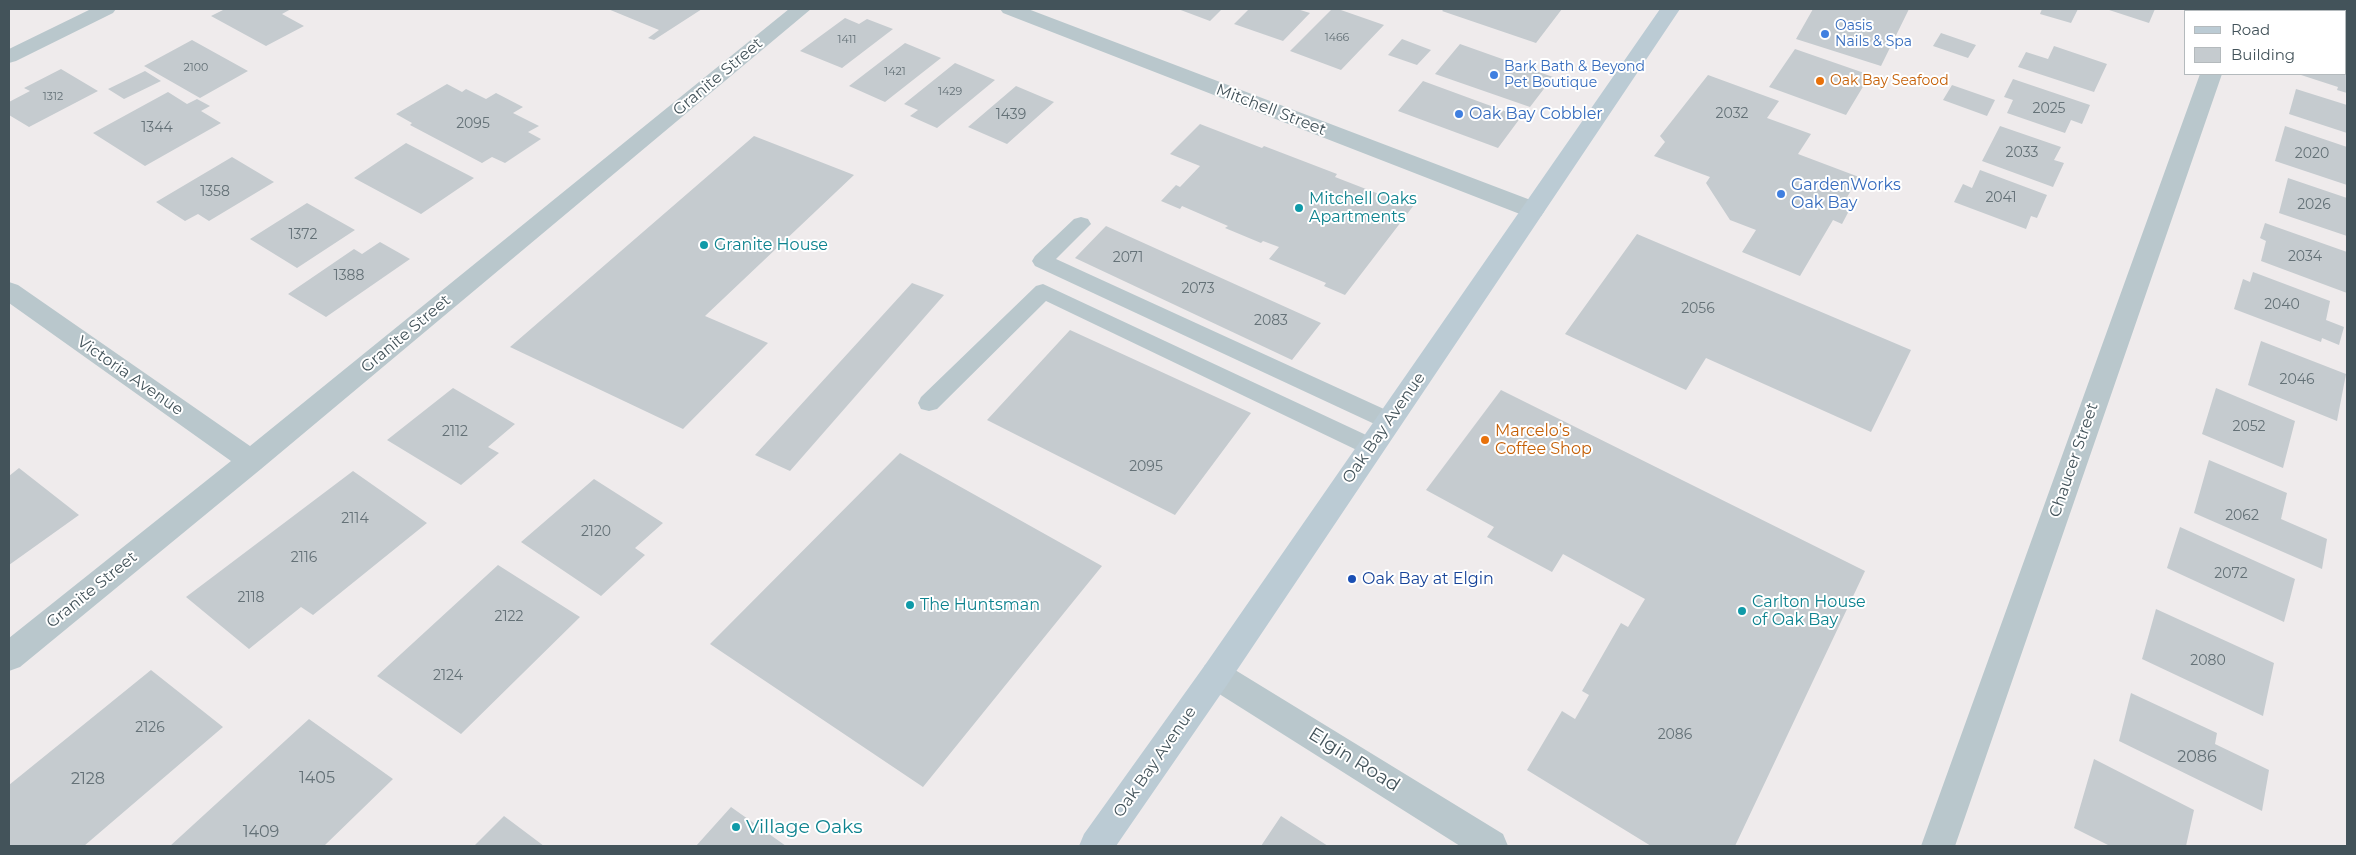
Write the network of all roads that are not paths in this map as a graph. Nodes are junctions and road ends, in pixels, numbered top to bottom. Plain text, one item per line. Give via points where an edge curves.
1 (106, 9) edge
2 (801, 9) edge
3 (1010, 9) edge
4 (1670, 9) edge
5 (9, 57) edge
6 (2211, 75) edge
7 (1533, 210) junction
8 (1081, 224) dead end
9 (9, 292) edge
10 (929, 403) dead end
11 (1389, 421) junction
12 (1371, 447) junction
13 (251, 461) junction
14 (9, 657) edge
15 (1216, 674) junction
16 (1096, 846) edge
17 (1491, 846) edge
18 (1938, 846) edge

1 - 5 street
2 - 13 street, Granite Street
3 - 7 street, Mitchell Street
4 - 7 main road, Oak Bay Avenue
6 - 18 street, Chaucer Street
7 - 11 main road, Oak Bay Avenue
8 - 11 lane via 1042,261
9 - 13 street, Victoria Avenue
10 - 12 lane via 1043,292
11 - 12 main road, Oak Bay Avenue
12 - 15 main road, Oak Bay Avenue
13 - 14 street, Granite Street
15 - 16 main road, Oak Bay Avenue
15 - 17 street, Elgin Road

